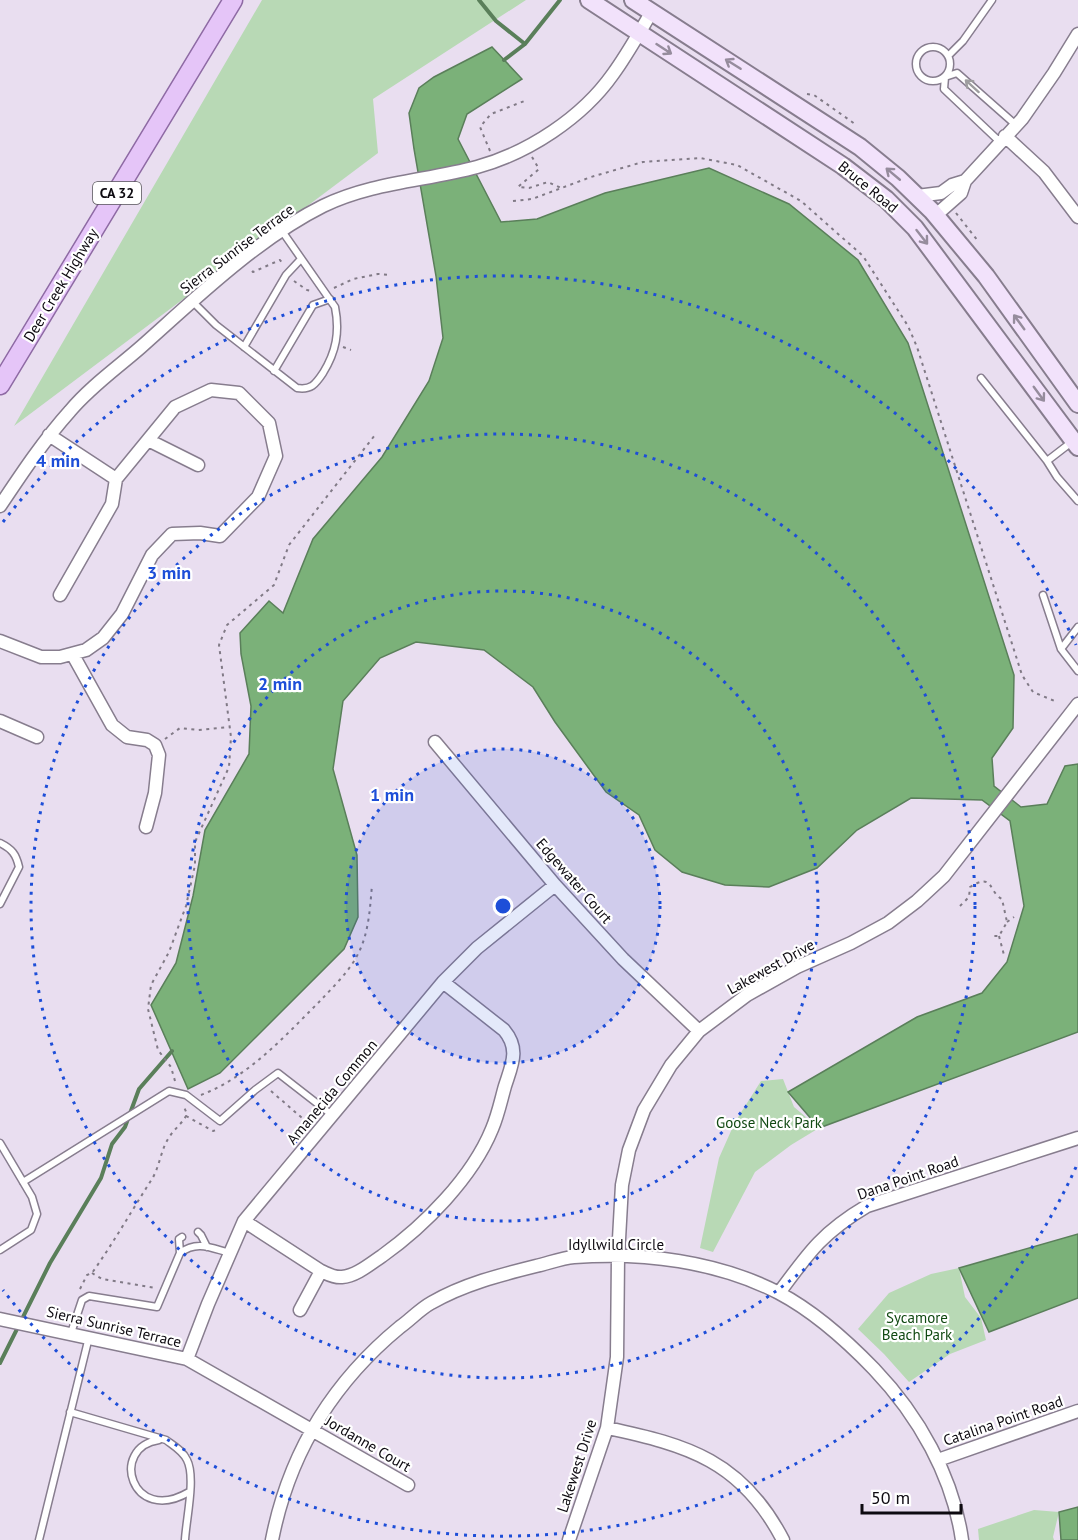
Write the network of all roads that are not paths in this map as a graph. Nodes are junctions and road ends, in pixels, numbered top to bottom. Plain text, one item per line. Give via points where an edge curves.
1 (233, 0) edge
2 (633, 0) edge
3 (992, 0) edge
4 (593, 3) edge
5 (651, 13) junction
6 (639, 33) junction
7 (1078, 34) edge
8 (948, 56) junction
9 (945, 77) junction
10 (1016, 125) junction
11 (1003, 139) junction
12 (843, 166) junction
13 (965, 181) junction
14 (917, 196) junction
15 (936, 215) junction
16 (1078, 217) edge
17 (282, 231) junction
18 (301, 259) junction
19 (330, 299) junction
20 (192, 301) junction
21 (244, 347) junction
22 (274, 371) junction
23 (981, 378) dead end
24 (0, 385) edge
25 (1078, 404) edge
26 (49, 435) junction
27 (148, 440) junction
28 (1076, 444) edge
29 (1047, 460) junction
30 (198, 465) dead end
31 (116, 479) junction
32 (1078, 501) edge
33 (0, 506) edge
34 (60, 595) dead end
35 (1043, 595) dead end
36 (1078, 627) edge
37 (1, 643) edge
38 (1060, 649) junction
39 (73, 655) junction
40 (1078, 671) edge
41 (1078, 704) edge
42 (0, 721) edge
43 (37, 737) dead end
44 (435, 742) dead end
45 (146, 827) dead end
46 (0, 843) edge
47 (555, 885) junction
48 (0, 904) edge
49 (442, 981) junction
50 (699, 1031) junction
51 (332, 1115) junction
52 (1078, 1138) edge
53 (0, 1143) edge
54 (23, 1182) junction
55 (244, 1221) junction
56 (198, 1232) dead end
57 (182, 1237) dead end
58 (207, 1247) junction
59 (0, 1250) edge
60 (230, 1252) junction
61 (180, 1253) junction
62 (618, 1257) junction
63 (321, 1271) junction
64 (779, 1293) junction
65 (300, 1310) dead end
66 (0, 1319) edge
67 (71, 1333) junction
68 (89, 1337) junction
69 (187, 1359) junction
70 (1078, 1411) edge
71 (70, 1412) junction
72 (607, 1428) junction
73 (313, 1429) junction
74 (163, 1440) junction
75 (938, 1460) junction
76 (408, 1485) dead end
77 (189, 1492) junction
78 (39, 1540) edge
79 (185, 1540) edge
80 (272, 1540) edge
81 (569, 1540) edge
82 (783, 1540) edge
83 (962, 1540) edge

1 - 24 main road, Deer Creek Highway / CA 32
2 - 5 main road, Bruce Road
3 - 8 lane
4 - 6 main road, Bruce Road
5 - 6 street, Sierra Sunrise Terrace
14 -> 5 main road, Bruce Road via 860,147
6 -> 12 main road, Bruce Road
6 - 17 street, Sierra Sunrise Terrace via 613,75 584,108 512,154 477,167 385,184 324,206
7 - 10 street
8 - 9 lane via 950,67
8 - 9 lane via 940,49 928,48 919,54 916,65 924,79 935,81
10 -> 9 lane via 957,73
9 - 11 lane via 944,88
10 - 11 street
11 - 13 street
11 - 16 street via 1044,172
12 - 15 main road via 857,165 866,170 916,215 927,219
12 -> 28 main road, Bruce Road via 886,199 915,228
13 - 14 street via 941,193
13 - 15 street via 961,193
14 - 15 main road, Bruce Road
25 -> 15 main road, Bruce Road via 986,276
17 - 18 lane
17 - 20 street, Sierra Sunrise Terrace
18 - 19 lane
18 - 21 lane via 286,275
19 - 22 lane via 313,305
19 - 22 lane via 338,321 336,346 314,386 306,390 297,388
20 - 21 lane
20 - 26 street, Sierra Sunrise Terrace via 72,408
21 - 22 lane
23 - 29 lane
26 - 31 street
26 - 33 street, Sierra Sunrise Terrace
27 - 30 street
27 - 31 street
27 - 39 street via 175,407 210,390 239,393 269,423 276,456 258,497 220,536 172,534 152,555 122,614 103,638
28 - 29 lane
29 - 32 lane
31 - 34 street via 112,504
35 - 38 lane
36 - 38 lane
37 - 39 street via 41,657
38 - 40 lane
39 - 45 street via 112,725 127,737 155,745 159,755 155,793
41 - 50 street, Lakewest Drive via 944,876 917,901 888,923 747,995
42 - 43 street
44 - 47 street, Edgewater Court
46 - 48 lane via 10,848 19,867
47 - 49 street, Amanecida Common
47 - 50 street, Edgewater Court via 623,959
49 - 51 street, Amanecida Common
49 - 63 street via 512,1040 512,1065 492,1129 464,1174 412,1233 355,1273 333,1277
50 - 62 street, Lakewest Drive via 671,1065 644,1110 629,1150 622,1185
51 - 54 lane via 278,1073 220,1121 186,1095 169,1091
51 - 55 street, Amanecida Common
52 - 64 street, Dana Point Road via 867,1206 826,1233
53 - 54 lane
54 - 59 lane via 37,1214 31,1230
55 - 60 street, Amanecida Common
55 - 63 street
56 - 58 lane
57 - 61 lane
58 - 60 lane
58 - 61 lane via 199,1245
60 - 69 street, Amanecida Common
61 - 67 lane via 157,1307 89,1296 82,1300
62 - 64 street, Idyllwild Circle via 654,1257 696,1264 734,1274
62 - 72 street, Lakewest Drive via 617,1357
62 - 73 street, Idyllwild Circle via 572,1257 486,1278 430,1304 384,1340 349,1375
63 - 65 street
64 - 75 street, Idyllwild Circle via 821,1320 887,1382
66 - 67 street, Sierra Sunrise Terrace
67 - 68 street, Sierra Sunrise Terrace
68 - 69 street, Sierra Sunrise Terrace
68 - 71 lane
69 - 73 street, Sierra Sunrise Terrace
70 - 75 street, Catalina Point Road
71 - 74 lane
71 - 78 lane
72 - 81 street, Lakewest Drive
72 - 82 street via 658,1439 711,1460 756,1498
73 - 76 street, Jordanne Court
73 - 80 street, Idyllwild Circle via 283,1493
74 - 77 lane via 186,1458
74 - 77 lane via 149,1442 134,1455 131,1471 135,1485 146,1497 160,1502
75 - 83 street, Idyllwild Circle
77 - 79 lane

